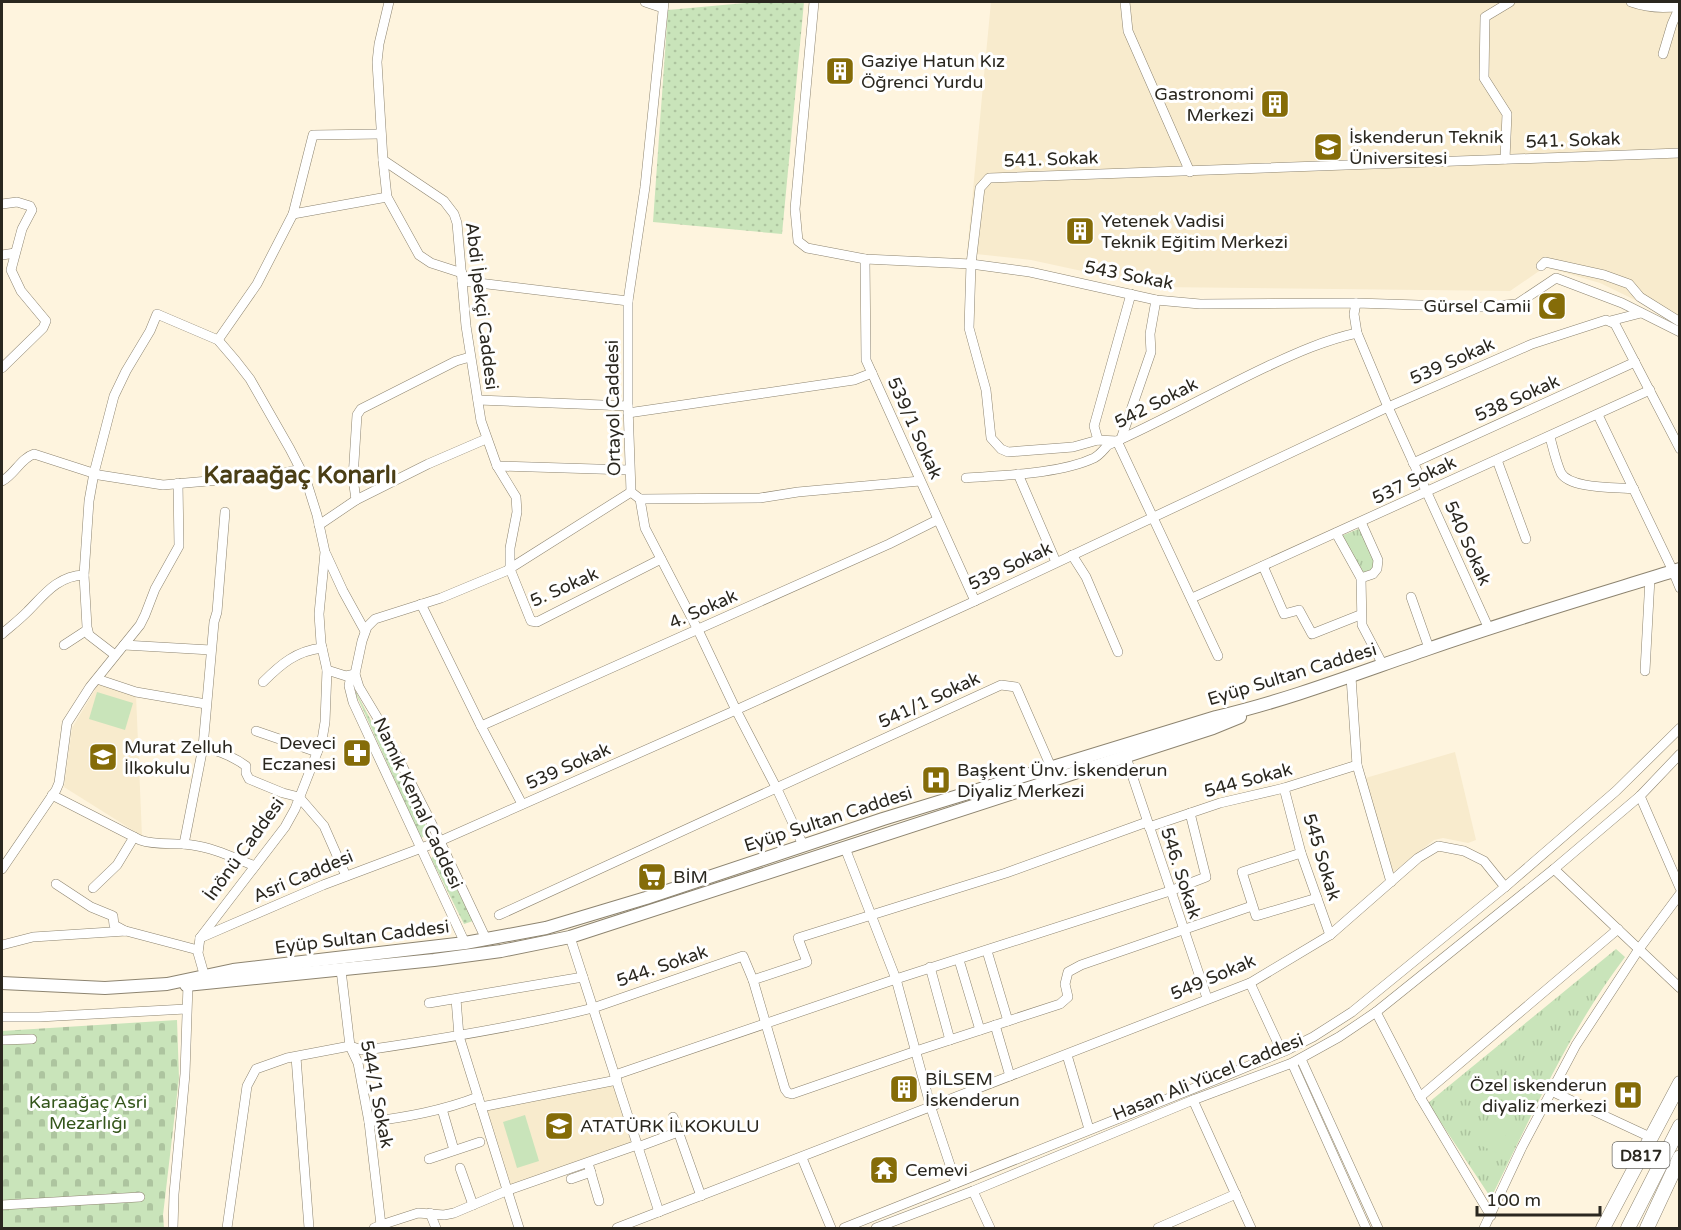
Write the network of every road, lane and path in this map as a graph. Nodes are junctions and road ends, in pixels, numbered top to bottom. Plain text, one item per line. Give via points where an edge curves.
1 (389, 2) edge
2 (645, 2) edge
3 (814, 2) edge
4 (1125, 2) edge
5 (1510, 2) edge
6 (1632, 2) edge
7 (663, 5) edge
8 (1680, 6) edge
9 (1663, 54) dead end
10 (381, 134) junction
11 (1680, 153) edge
12 (1505, 159) junction
13 (383, 160) junction
14 (1190, 172) junction
15 (387, 197) junction
16 (2, 204) edge
17 (293, 214) junction
18 (15, 253) junction
19 (2, 255) edge
20 (865, 259) junction
21 (971, 264) junction
22 (1541, 266) dead end
23 (462, 277) junction
24 (1131, 294) junction
25 (1156, 300) junction
26 (628, 301) junction
27 (1356, 303) junction
28 (1641, 313) junction
29 (1612, 322) junction
30 (1680, 322) edge
31 (1680, 332) edge
32 (1357, 333) junction
33 (218, 340) junction
34 (470, 357) junction
35 (1635, 362) junction
36 (2, 369) edge
37 (872, 374) junction
38 (1650, 390) junction
39 (477, 400) junction
40 (1388, 407) junction
41 (628, 409) junction
42 (1598, 415) junction
43 (1550, 436) junction
44 (486, 439) junction
45 (1098, 440) junction
46 (1119, 440) junction
47 (1680, 449) edge
48 (1497, 460) junction
49 (1413, 463) junction
50 (497, 466) junction
51 (300, 469) junction
52 (629, 470) junction
53 (94, 473) junction
54 (1018, 474) junction
55 (966, 478) dead end
56 (2, 481) edge
57 (920, 482) junction
58 (178, 483) junction
59 (1634, 489) junction
60 (631, 492) junction
61 (1427, 492) junction
62 (640, 499) junction
63 (356, 500) junction
64 (225, 512) dead end
65 (1154, 517) junction
66 (938, 520) junction
67 (1361, 522) junction
68 (319, 525) junction
69 (1336, 533) junction
70 (1526, 539) dead end
71 (325, 552) junction
72 (1072, 555) junction
73 (661, 559) junction
74 (1056, 562) junction
75 (1263, 566) junction
76 (510, 569) junction
77 (1676, 570) edge
78 (84, 575) junction
79 (1361, 578) junction
80 (1650, 578) junction
81 (1680, 588) edge
82 (1411, 597) dead end
83 (1192, 598) junction
84 (975, 600) junction
85 (421, 604) junction
86 (1360, 615) junction
87 (1489, 629) junction
88 (87, 630) junction
89 (698, 630) junction
90 (365, 631) junction
91 (2, 634) edge
92 (64, 645) dead end
93 (124, 645) junction
94 (322, 648) junction
95 (1429, 648) junction
96 (211, 650) junction
97 (1118, 652) dead end
98 (116, 655) junction
99 (1218, 656) dead end
100 (1383, 665) junction
101 (327, 670) junction
102 (1645, 672) dead end
103 (353, 675) junction
104 (1351, 677) junction
105 (97, 679) junction
106 (263, 682) dead end
107 (206, 704) junction
108 (1249, 709) junction
109 (736, 710) junction
110 (480, 726) junction
111 (1680, 728) edge
112 (256, 731) dead end
113 (202, 747) junction
114 (317, 752) junction
115 (1680, 754) edge
116 (1126, 757) junction
117 (1357, 765) junction
118 (1051, 767) junction
119 (1284, 788) junction
120 (777, 789) junction
121 (52, 795) junction
122 (1640, 796) junction
123 (299, 797) junction
124 (522, 804) junction
125 (1190, 813) junction
126 (1148, 825) junction
127 (134, 837) junction
128 (440, 841) junction
129 (184, 844) junction
130 (803, 845) junction
131 (845, 848) junction
132 (420, 849) junction
133 (1301, 852) junction
134 (255, 866) junction
135 (2, 869) edge
136 (1554, 869) junction
137 (346, 876) junction
138 (1391, 882) junction
139 (56, 884) dead end
140 (1505, 887) junction
141 (93, 888) dead end
142 (1680, 888) edge
143 (1170, 891) junction
144 (1680, 894) edge
145 (1317, 898) junction
146 (1252, 906) junction
147 (499, 915) dead end
148 (872, 915) junction
149 (1618, 929) junction
150 (1183, 930) junction
151 (126, 931) junction
152 (1330, 934) junction
153 (570, 937) junction
154 (200, 938) junction
155 (486, 939) junction
156 (465, 943) junction
157 (2, 945) edge
158 (198, 950) junction
159 (1639, 950) junction
160 (987, 951) junction
161 (959, 960) junction
162 (930, 967) junction
163 (341, 970) junction
164 (204, 974) junction
165 (583, 977) junction
166 (896, 978) junction
167 (753, 980) junction
168 (1250, 982) junction
169 (2, 983) edge
170 (167, 984) junction
171 (188, 985) junction
172 (1680, 988) edge
173 (1207, 998) junction
174 (456, 999) junction
175 (429, 1003) dead end
176 (593, 1008) junction
177 (186, 1009) junction
178 (1376, 1012) junction
179 (2, 1017) edge
180 (1008, 1021) junction
181 (766, 1023) junction
182 (995, 1025) junction
183 (980, 1030) junction
184 (459, 1036) junction
185 (32, 1039) dead end
186 (2, 1040) edge
187 (950, 1040) junction
188 (350, 1046) junction
189 (916, 1051) junction
190 (1282, 1052) junction
191 (1067, 1054) junction
192 (296, 1057) junction
193 (1296, 1061) junction
194 (1010, 1076) junction
195 (616, 1077) junction
196 (1680, 1083) edge
197 (1551, 1091) junction
198 (1420, 1097) junction
199 (1193, 1100) junction
200 (479, 1102) junction
201 (931, 1108) junction
202 (442, 1109) junction
203 (673, 1117) dead end
204 (369, 1122) junction
205 (1680, 1126) edge
206 (1089, 1129) junction
207 (678, 1132) junction
208 (1650, 1137) junction
209 (480, 1142) dead end
210 (638, 1146) junction
211 (454, 1150) junction
212 (1680, 1157) edge
213 (802, 1158) junction
214 (429, 1159) dead end
215 (590, 1167) junction
216 (460, 1168) dead end
217 (571, 1179) dead end
218 (956, 1183) junction
219 (507, 1191) junction
220 (973, 1191) junction
221 (1236, 1194) junction
222 (701, 1196) junction
223 (140, 1197) dead end
224 (599, 1201) dead end
225 (2, 1205) edge
226 (473, 1205) junction
227 (659, 1212) junction
228 (430, 1214) junction
229 (1491, 1216) junction
230 (384, 1226) edge
231 (173, 1228) edge
232 (227, 1228) edge
233 (309, 1228) edge
234 (436, 1228) edge
235 (519, 1228) edge
236 (619, 1228) edge
237 (831, 1228) edge
238 (844, 1228) edge
239 (876, 1228) edge
240 (990, 1228) edge
241 (1158, 1228) edge
242 (1251, 1228) edge
243 (1366, 1228) edge
244 (1378, 1228) edge
245 (1484, 1228) edge
246 (1603, 1228) edge
247 (1628, 1228) edge
248 (1647, 1228) edge

1 - 10 street via 377,62
2 - 7 street
3 - 20 street, 543 Sokak via 795,209 798,241 807,248
4 - 14 street via 1128,31
5 - 12 street via 1485,17 1484,78 1507,114
6 - 8 street via 1651,7
7 - 26 street, Ortayol Caddesi via 645,187
8 - 9 street
10 - 13 street
10 - 17 street via 313,135
11 - 12 street, 541. Sokak
12 - 14 street, 541. Sokak
13 - 15 street
13 - 23 street, Abdi İpekçi Caddesi via 449,206 457,224
14 - 21 street, 541. Sokak via 989,178 980,188
15 - 17 street
15 - 23 street via 419,255
16 - 18 street via 17,202 32,210
17 - 33 street via 257,284
18 - 19 street
18 - 36 street via 11,270 21,291 45,321 43,328
20 - 21 street, 543 Sokak
20 - 37 street, 539/1 Sokak via 866,360
21 - 24 street, 543 Sokak via 1030,272
21 - 45 street, 541. Sokak via 969,328 986,390 991,438 1008,452 1073,447
22 - 30 street via 1545,262 1629,284 1640,297
23 - 26 street
23 - 34 street, Abdi İpekçi Caddesi
24 - 25 street, 543 Sokak
24 - 45 street via 1094,426
25 - 27 street, 543 Sokak via 1200,304
25 - 46 street via 1151,352
26 - 41 street, Ortayol Caddesi
27 - 28 street, 543 Sokak via 1481,307 1517,304 1556,278
27 - 32 street, 540 Sokak
28 - 29 street, 539 Sokak
28 - 31 street, 543 Sokak
29 - 35 street
29 - 40 street, 539 Sokak via 1606,320 1532,344
32 - 40 street, 540 Sokak
32 - 46 street, 542 Sokak via 1300,351
33 - 51 street, İnönü Caddesi via 250,379
33 - 53 street via 157,314 114,396
34 - 39 street, Abdi İpekçi Caddesi
34 - 63 street via 361,409 357,415 353,478
35 - 38 street
35 - 49 street, 538 Sokak
37 - 41 street via 855,380
37 - 57 street, 539/1 Sokak
38 - 42 street, 537 Sokak
38 - 47 street
39 - 41 street
39 - 44 street, Abdi İpekçi Caddesi
40 - 49 street, 540 Sokak
40 - 65 street, 539 Sokak
41 - 52 street, Ortayol Caddesi
42 - 43 street, 537 Sokak
42 - 59 street
43 - 48 street, 537 Sokak
43 - 59 street via 1567,480
44 - 50 street, Abdi İpekçi Caddesi
44 - 63 street
45 - 46 street, 541. Sokak
46 - 54 street, 542 Sokak via 1096,457
46 - 65 street
48 - 61 street, 537 Sokak
48 - 70 street
49 - 61 street, 540 Sokak
50 - 52 street
50 - 76 street, Abdi İpekçi Caddesi via 518,504
51 - 58 street via 276,475
51 - 68 street, İnönü Caddesi
52 - 60 street, Ortayol Caddesi
53 - 56 street via 34,454
53 - 58 street via 143,483
53 - 78 street
54 - 55 street, 542 Sokak
54 - 74 street
57 - 62 street via 760,498
57 - 66 street, 539/1 Sokak
58 - 93 street via 179,546 154,589 146,615
59 - 77 street
60 - 62 street, Ortayol Caddesi
60 - 76 street
61 - 67 street, 537 Sokak
61 - 87 street, 540 Sokak
62 - 73 street via 645,528
63 - 68 street
64 - 96 street
65 - 72 street, 539 Sokak
65 - 83 street
66 - 84 street, 539/1 Sokak
66 - 89 street, 4. Sokak
67 - 69 street, 537 Sokak
67 - 79 street via 1378,560 1377,569
68 - 71 street, İnönü Caddesi
69 - 75 street, 537 Sokak
69 - 79 street
71 - 90 street
71 - 94 street, İnönü Caddesi via 320,598
72 - 74 street, 539 Sokak
72 - 97 street via 1086,577
73 - 76 street, 5. Sokak via 537,622 527,614
73 - 89 street
74 - 84 street, 539 Sokak
75 - 83 street, 537 Sokak
75 - 86 street via 1284,614 1299,610 1312,634
76 - 85 street
77 - 80 main road, Eyüp Sultan Caddesi
77 - 81 street
78 - 88 street
78 - 91 street via 72,575 49,589
79 - 86 street
80 - 87 main road, Eyüp Sultan Caddesi
80 - 102 street
82 - 95 street
83 - 99 street
84 - 109 street, 539 Sokak
85 - 90 street via 375,619
85 - 110 street
86 - 100 street
87 - 95 main road, Eyüp Sultan Caddesi
88 - 92 street
88 - 98 street
89 - 109 street
89 - 110 street, 4. Sokak
90 - 103 street, Namık Kemal Caddesi
93 - 96 street
93 - 98 street
94 - 101 street, İnönü Caddesi
94 - 106 street via 292,656
95 - 100 main road, Eyüp Sultan Caddesi
96 - 107 street
98 - 105 street
100 - 104 main road, Eyüp Sultan Caddesi
101 - 103 street
101 - 114 street, İnönü Caddesi via 324,731
103 - 128 street
103 - 132 street, Namık Kemal Caddesi via 349,686 353,702
104 - 108 main road, Eyüp Sultan Caddesi
104 - 117 street
105 - 107 street via 136,692
105 - 121 street via 67,723 59,783
107 - 113 street
108 - 116 main road via 1231,721
108 - 118 main road, Eyüp Sultan Caddesi
109 - 120 street
109 - 124 street, 539 Sokak
110 - 124 street
111 - 140 street
112 - 114 street
113 - 123 street via 239,760 246,766 249,779
113 - 129 street
114 - 123 street, İnönü Caddesi
115 - 122 street, Hasan Ali Yücel Caddesi
116 - 126 street, 546. Sokak
116 - 131 main road
117 - 119 street, 544 Sokak
117 - 138 street
118 - 120 street, 541/1 Sokak via 1016,687 1006,684
118 - 130 main road, Eyüp Sultan Caddesi
119 - 125 street, 544 Sokak
119 - 133 street, 545 Sokak
120 - 130 street
120 - 147 street, 541/1 Sokak
121 - 127 street
121 - 135 street
122 - 136 street, Hasan Ali Yücel Caddesi
122 - 142 street
123 - 134 street, İnönü Caddesi via 285,827
123 - 137 street via 324,826
124 - 128 street, 539 Sokak
125 - 126 street, 544 Sokak
125 - 143 street via 1206,877
126 - 143 street, 546. Sokak
126 - 148 street, 544 Sokak
127 - 129 street via 153,844
127 - 141 street via 117,865
128 - 132 street, 539 Sokak
128 - 155 street
129 - 134 street via 224,853
130 - 155 main road, Eyüp Sultan Caddesi via 568,922
131 - 148 street
131 - 153 main road
132 - 137 street, Asri Caddesi
132 - 156 street, Namık Kemal Caddesi
133 - 145 street, 545 Sokak
133 - 146 street via 1242,872
134 - 154 street, İnönü Caddesi
136 - 149 street
136 - 178 street, Hasan Ali Yücel Caddesi
137 - 154 street, Asri Caddesi
138 - 140 street, 549 Sokak via 1438,846 1464,851 1484,861
138 - 152 street, 549 Sokak
139 - 151 street via 113,916 114,925
140 - 190 street via 1352,1012
143 - 150 street, 546. Sokak
143 - 160 street
144 - 159 street
145 - 146 street via 1256,916
145 - 152 street, 545 Sokak
146 - 150 street
148 - 166 street
148 - 167 street via 798,938 807,962
149 - 159 street
149 - 198 street
150 - 173 street, 546. Sokak
150 - 180 street via 1081,965 1068,972 1068,997 1060,1005
151 - 157 street via 33,937
151 - 158 street
152 - 168 street, 549 Sokak
153 - 163 main road via 501,951
153 - 165 street
154 - 158 street, İnönü Caddesi
155 - 156 main road, Eyüp Sultan Caddesi
156 - 164 main road, Eyüp Sultan Caddesi
158 - 164 street, İnönü Caddesi
159 - 172 street
159 - 197 street via 1576,1045
160 - 161 street
160 - 180 street
161 - 162 street
161 - 183 street
162 - 166 street
162 - 187 street
163 - 171 main road
163 - 188 street, 544/1 Sokak
164 - 170 main road, Eyüp Sultan Caddesi
165 - 174 street
165 - 176 street
166 - 181 street
166 - 189 street
167 - 176 street, 544. Sokak via 743,956
167 - 181 street
168 - 173 street, 549 Sokak
168 - 190 street
169 - 170 main road, Eyüp Sultan Caddesi via 105,988
170 - 171 main road
171 - 177 street
173 - 191 street, 549 Sokak
174 - 175 street
174 - 184 street
176 - 184 street, 544. Sokak
176 - 195 street
177 - 179 street
177 - 231 street
178 - 193 street, Hasan Ali Yücel Caddesi
178 - 198 street
180 - 182 street
181 - 189 street via 785,1089 792,1094
181 - 195 street
182 - 183 street
182 - 194 street
183 - 187 street
184 - 188 street, 544. Sokak via 373,1049
184 - 200 street
185 - 186 street
187 - 189 street
188 - 192 street, 544. Sokak
188 - 204 street, 544/1 Sokak via 358,1063
189 - 201 street
190 - 206 street
191 - 194 street, 549 Sokak
191 - 206 street
192 - 232 street, 544. Sokak via 256,1069 247,1086
192 - 233 street
193 - 199 street, Hasan Ali Yücel Caddesi
193 - 243 street
193 - 244 street
194 - 201 street, 549 Sokak
195 - 200 street
195 - 210 street
196 - 208 highway, D817
197 - 208 street
197 - 229 street
198 - 229 street
199 - 220 street, Hasan Ali Yücel Caddesi
199 - 221 street
200 - 202 street
200 - 219 street
201 - 213 street, 549 Sokak
201 - 218 street
202 - 204 street
202 - 211 street
203 - 207 street
204 - 230 street, 544/1 Sokak
205 - 247 highway, D817
206 - 218 street
207 - 210 street
207 - 222 street
208 - 246 highway, D817
209 - 211 street
210 - 215 street
210 - 227 street
211 - 214 street
212 - 248 highway
213 - 222 street, 549 Sokak
213 - 237 street
215 - 217 street
215 - 219 street
215 - 224 street
216 - 226 street
218 - 238 street
219 - 226 street
219 - 235 street
220 - 239 street, Hasan Ali Yücel Caddesi
220 - 240 street
221 - 241 street
221 - 242 street
222 - 227 street, 549 Sokak
223 - 225 street
226 - 228 street via 444,1215
227 - 236 street, 549 Sokak
228 - 230 street via 418,1213
228 - 234 street
229 - 245 street

